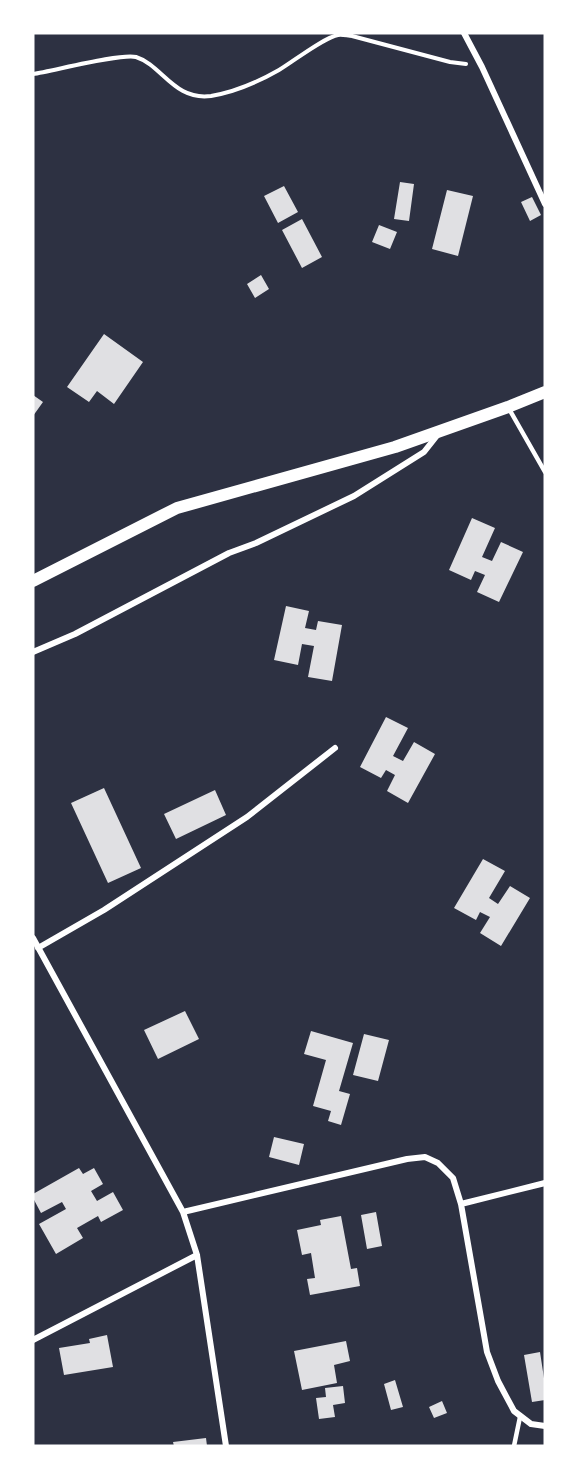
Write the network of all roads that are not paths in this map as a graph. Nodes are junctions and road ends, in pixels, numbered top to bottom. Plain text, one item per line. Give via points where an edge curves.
1 (464, 33) edge
2 (545, 204) edge
3 (545, 392) edge
4 (508, 408) junction
5 (441, 431) junction
6 (545, 472) edge
7 (33, 581) edge
8 (33, 652) edge
9 (335, 748) dead end
10 (33, 938) edge
11 (38, 948) junction
12 (545, 1183) edge
13 (461, 1204) junction
14 (183, 1212) junction
15 (197, 1255) junction
16 (33, 1340) edge
17 (520, 1417) junction
18 (545, 1426) edge
19 (226, 1446) edge
20 (513, 1446) edge

1 - 2 street
3 - 4 main road
4 - 5 main road
4 - 6 lane
5 - 7 main road via 177,508
5 - 8 street via 424,452 354,496 229,553
9 - 11 street via 248,816
10 - 11 street
11 - 14 street
12 - 13 street
13 - 14 street via 453,1178 425,1157
13 - 17 street via 487,1352 498,1381
14 - 15 street
15 - 16 street
15 - 19 street
17 - 18 street
17 - 20 lane

